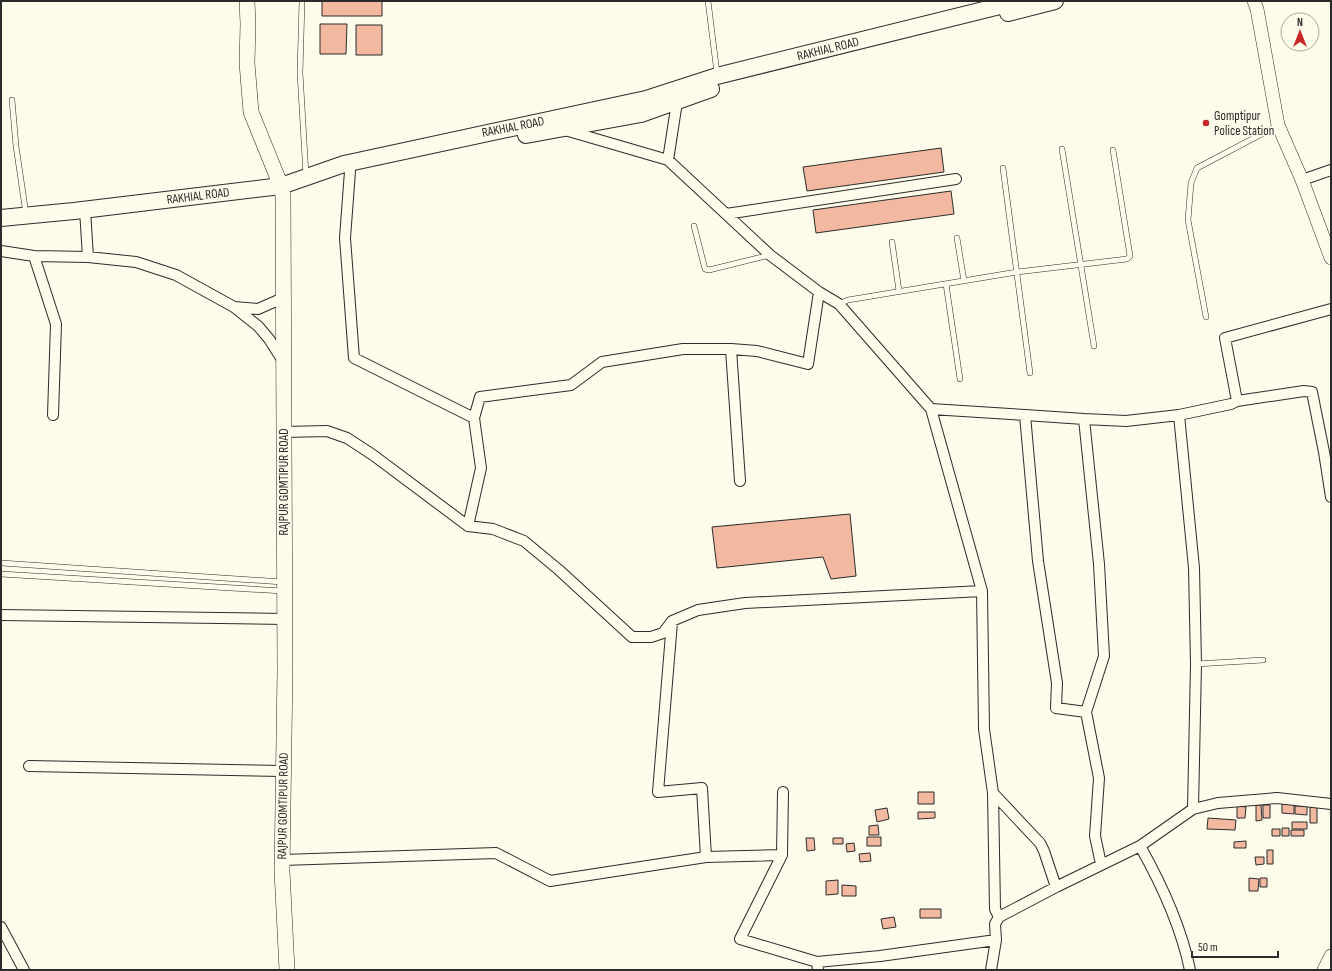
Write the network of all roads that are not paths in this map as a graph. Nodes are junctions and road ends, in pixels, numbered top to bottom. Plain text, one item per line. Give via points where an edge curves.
1 (246, 1) edge
2 (302, 1) edge
3 (708, 1) edge
4 (1020, 1) edge
5 (1055, 1) edge
6 (1254, 1) edge
7 (717, 76) junction
8 (12, 100) dead end
9 (677, 102) junction
10 (1278, 125) junction
11 (563, 129) junction
12 (1062, 149) dead end
13 (1113, 150) dead end
14 (668, 160) junction
15 (1003, 168) dead end
16 (1331, 170) edge
17 (350, 171) junction
18 (306, 176) junction
19 (956, 179) dead end
20 (1302, 180) junction
21 (282, 190) junction
22 (85, 210) junction
23 (726, 214) junction
24 (26, 216) junction
25 (1, 218) edge
26 (694, 226) dead end
27 (957, 238) dead end
28 (892, 242) dead end
29 (1, 250) edge
30 (770, 255) junction
31 (34, 256) junction
32 (88, 257) junction
33 (1331, 258) edge
34 (1080, 265) junction
35 (1016, 272) junction
36 (964, 281) junction
37 (946, 284) junction
38 (899, 291) junction
39 (819, 292) junction
40 (283, 298) junction
41 (839, 304) junction
42 (234, 308) junction
43 (1331, 309) edge
44 (1206, 317) dead end
45 (1094, 346) dead end
46 (731, 349) junction
47 (283, 363) junction
48 (1030, 373) dead end
49 (960, 379) dead end
50 (1237, 401) junction
51 (931, 409) junction
52 (53, 415) dead end
53 (1025, 415) junction
54 (1179, 415) junction
55 (474, 418) junction
56 (1084, 419) junction
57 (284, 432) junction
58 (740, 481) dead end
59 (1331, 497) edge
60 (468, 526) junction
61 (1, 563) edge
62 (70, 567) junction
63 (129, 571) junction
64 (1, 574) edge
65 (190, 576) junction
66 (70, 578) junction
67 (128, 582) junction
68 (190, 585) junction
69 (284, 586) junction
70 (982, 591) junction
71 (1, 615) edge
72 (284, 619) junction
73 (672, 621) junction
74 (1263, 660) dead end
75 (1196, 664) junction
76 (1086, 712) junction
77 (29, 766) dead end
78 (283, 771) junction
79 (783, 792) dead end
80 (993, 793) junction
81 (1330, 803) edge
82 (1193, 809) junction
83 (1140, 846) junction
84 (782, 855) junction
85 (706, 857) junction
86 (282, 860) junction
87 (1101, 864) junction
88 (1056, 887) junction
89 (999, 917) junction
90 (1, 927) edge
91 (996, 940) junction
92 (1331, 956) edge
93 (817, 966) edge
94 (24, 970) edge
95 (287, 970) edge
96 (991, 970) edge
97 (1190, 970) edge
98 (1324, 970) edge

1 - 21 main road, RAJPUR GOMTIPUR ROAD via 251,112
2 - 18 lane via 300,73
3 - 7 lane
4 - 7 main road, RAKHIAL ROAD
5 - 9 main road, RAKHIAL ROAD via 720,85
6 - 10 street
7 - 18 main road, RAKHIAL ROAD via 646,99 344,164
8 - 24 lane
9 - 11 main road, RAKHIAL ROAD via 641,114
9 - 14 street
10 - 20 street
10 - 44 lane via 1197,168 1191,183 1188,220
11 - 14 street
11 - 17 main road, RAKHIAL ROAD
12 - 34 lane
13 - 34 lane via 1130,256 1127,259
14 - 23 street
15 - 35 lane
16 - 20 street
17 - 21 main road, RAKHIAL ROAD
17 - 55 street via 345,238 354,358
18 - 21 main road, RAKHIAL ROAD
19 - 23 street
20 - 33 street
21 - 22 main road, RAKHIAL ROAD
21 - 40 main road, RAJPUR GOMTIPUR ROAD
22 - 24 main road, RAKHIAL ROAD
22 - 32 street
23 - 30 street
24 - 25 main road, RAKHIAL ROAD
26 - 30 lane via 705,269
27 - 36 lane
28 - 38 lane
29 - 31 street
30 - 39 street
31 - 32 street
31 - 52 street via 56,324
32 - 42 street via 136,262 176,275
34 - 35 lane
34 - 45 lane
35 - 36 lane
35 - 48 lane
36 - 37 lane
37 - 38 lane
37 - 49 lane
38 - 41 lane via 848,300
39 - 41 street
39 - 46 street via 808,364 757,351
40 - 42 street via 258,309
40 - 47 main road, RAJPUR GOMTIPUR ROAD
41 - 51 street
42 - 47 street via 258,326
43 - 50 street via 1225,338
46 - 55 street via 682,349 602,362 571,385 480,397
46 - 58 street
47 - 57 main road, RAJPUR GOMTIPUR ROAD
50 - 54 street
50 - 59 street via 1312,392
51 - 53 street
51 - 70 street
53 - 56 street
53 - 76 street via 1038,561 1057,683 1056,708
54 - 56 street via 1126,421
54 - 75 street via 1194,568
55 - 60 street via 481,468
56 - 76 street via 1099,564 1104,656
57 - 60 street via 326,431 347,438 374,455
57 - 69 main road, RAJPUR GOMTIPUR ROAD
60 - 73 street via 493,529 524,541 632,636 651,637 663,633
61 - 62 lane
62 - 63 lane
62 - 66 lane
63 - 65 lane
63 - 67 lane
64 - 66 lane
65 - 68 lane
65 - 69 lane
66 - 67 lane
67 - 68 lane
68 - 69 lane
69 - 72 main road, RAJPUR GOMTIPUR ROAD
70 - 73 street via 745,603 698,610
70 - 80 street via 984,729
71 - 72 street
72 - 78 main road, RAJPUR GOMTIPUR ROAD
73 - 85 street via 658,792 702,788
74 - 75 lane
75 - 82 street
76 - 87 street via 1099,778 1095,836
77 - 78 street
78 - 86 main road, RAJPUR GOMTIPUR ROAD
79 - 84 street
80 - 88 street via 1040,844
80 - 89 street via 995,909
81 - 82 street via 1277,798 1218,802
82 - 83 street
83 - 87 street
83 - 97 street via 1154,871 1178,927
84 - 85 street
84 - 93 street via 740,939
85 - 86 street via 550,881 496,853
86 - 95 main road, RAJPUR GOMTIPUR ROAD
87 - 88 street
88 - 89 street
89 - 91 street via 995,924
90 - 94 street
91 - 93 street
91 - 96 street
92 - 98 street

